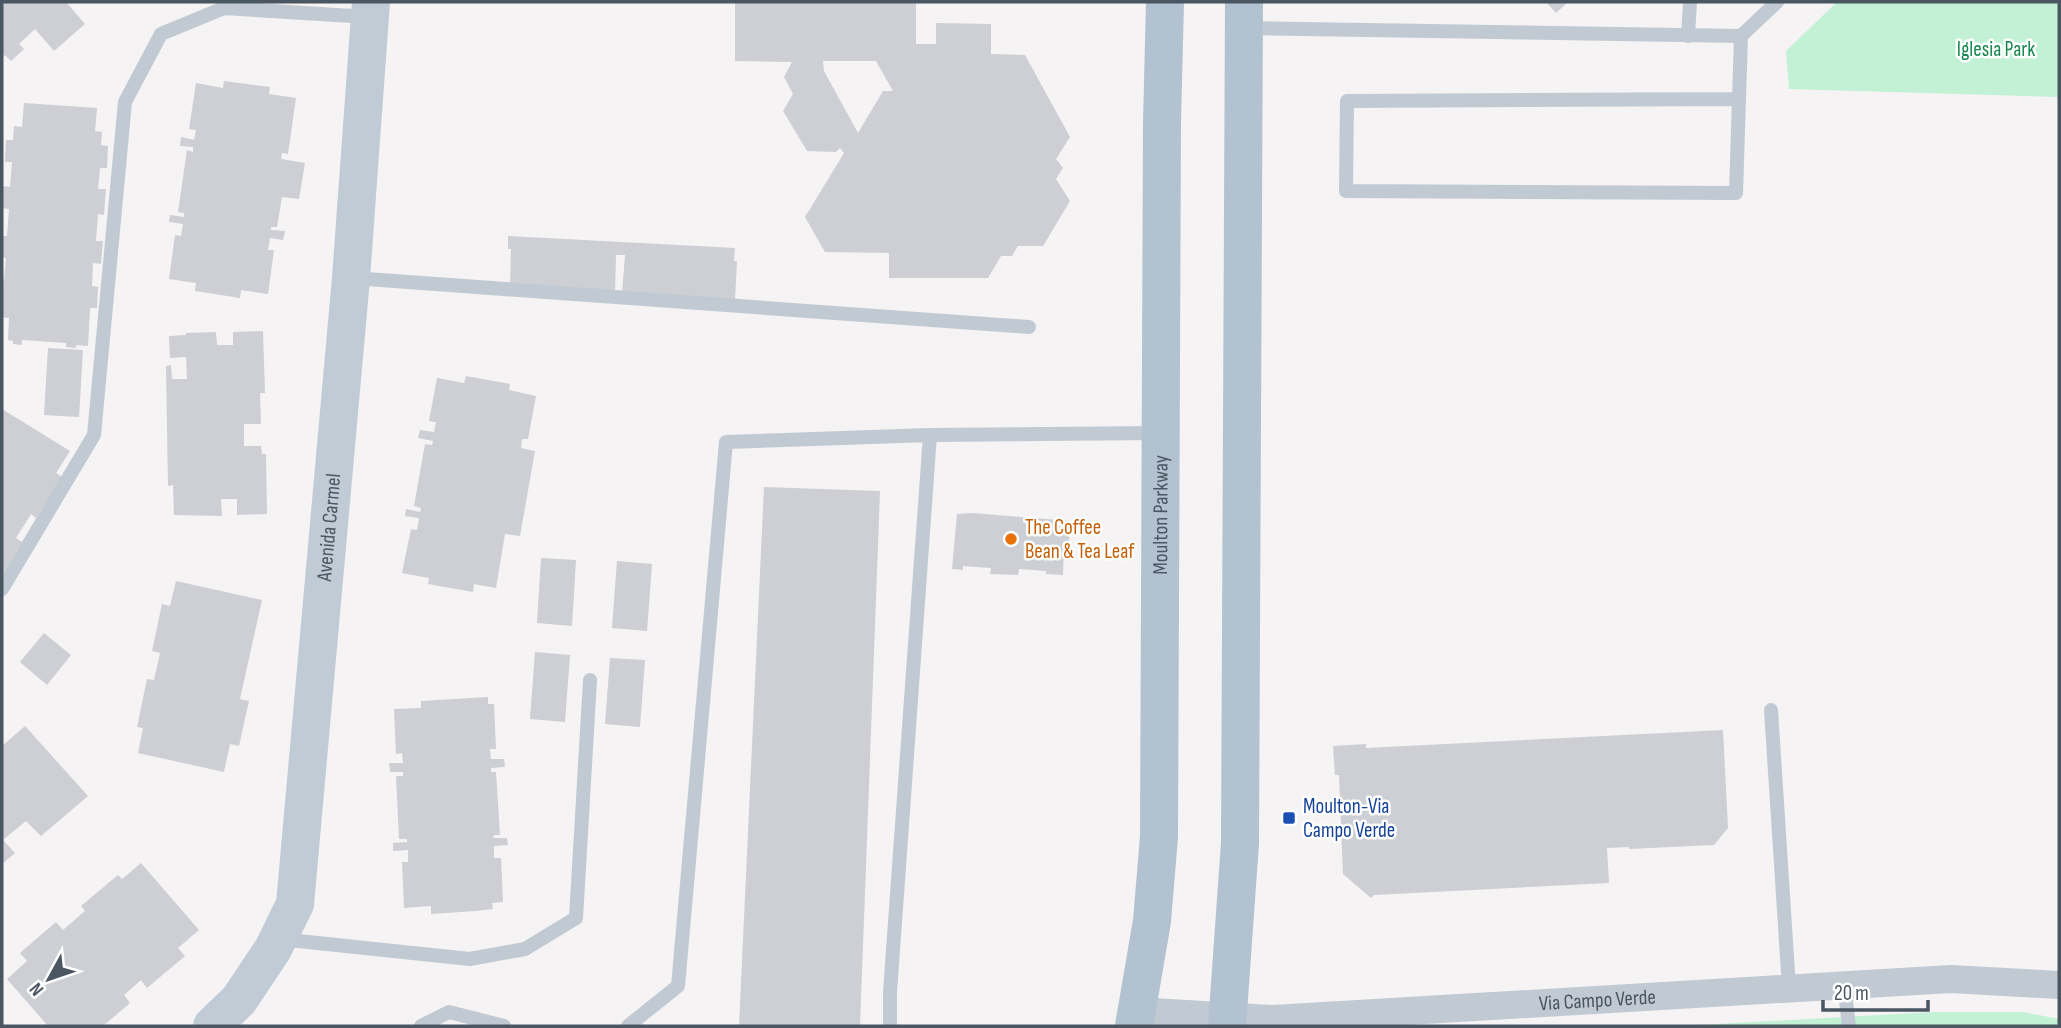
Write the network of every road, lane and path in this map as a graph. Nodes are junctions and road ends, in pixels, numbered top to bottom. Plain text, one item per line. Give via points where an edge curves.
1 (1165, 2) edge
2 (1690, 2) edge
3 (1777, 2) edge
4 (371, 10) edge
5 (1244, 15) edge
6 (1688, 36) junction
7 (1741, 36) junction
8 (1739, 99) junction
9 (351, 278) junction
10 (1028, 327) dead end
11 (1160, 433) junction
12 (930, 435) junction
13 (2, 589) edge
14 (590, 680) dead end
15 (1771, 710) dead end
16 (278, 939) junction
17 (1844, 985) junction
18 (2059, 985) edge
19 (1789, 988) junction
20 (1135, 1018) edge
21 (1228, 1022) edge
22 (212, 1026) edge
23 (421, 1026) edge
24 (504, 1026) edge
25 (628, 1026) edge
26 (890, 1026) edge
27 (1849, 1026) edge

1 - 11 main road, Moulton Parkway
2 - 6 lane
3 - 7 lane
4 - 9 street, Avenida Carmel
4 - 13 lane via 224,8 161,34 125,102 94,435
5 - 6 lane
5 - 21 main road via 1240,843
6 - 7 lane
7 - 8 lane
8 - 8 lane via 1347,101 1346,191 1736,193
9 - 10 lane
9 - 16 street, Avenida Carmel via 295,904
11 - 12 lane
11 - 20 main road, Moulton Parkway via 1159,837 1152,921
12 - 25 lane via 726,442 678,986
12 - 26 lane
14 - 16 lane via 576,918 525,949 470,959
15 - 19 lane
16 - 22 street, Avenida Carmel via 239,1000
17 - 18 street, Via Campo Verde via 1951,979
17 - 19 street, Via Campo Verde
17 - 27 lane
19 - 21 street, Via Campo Verde
20 - 21 street, Via Campo Verde
23 - 24 lane via 449,1012

